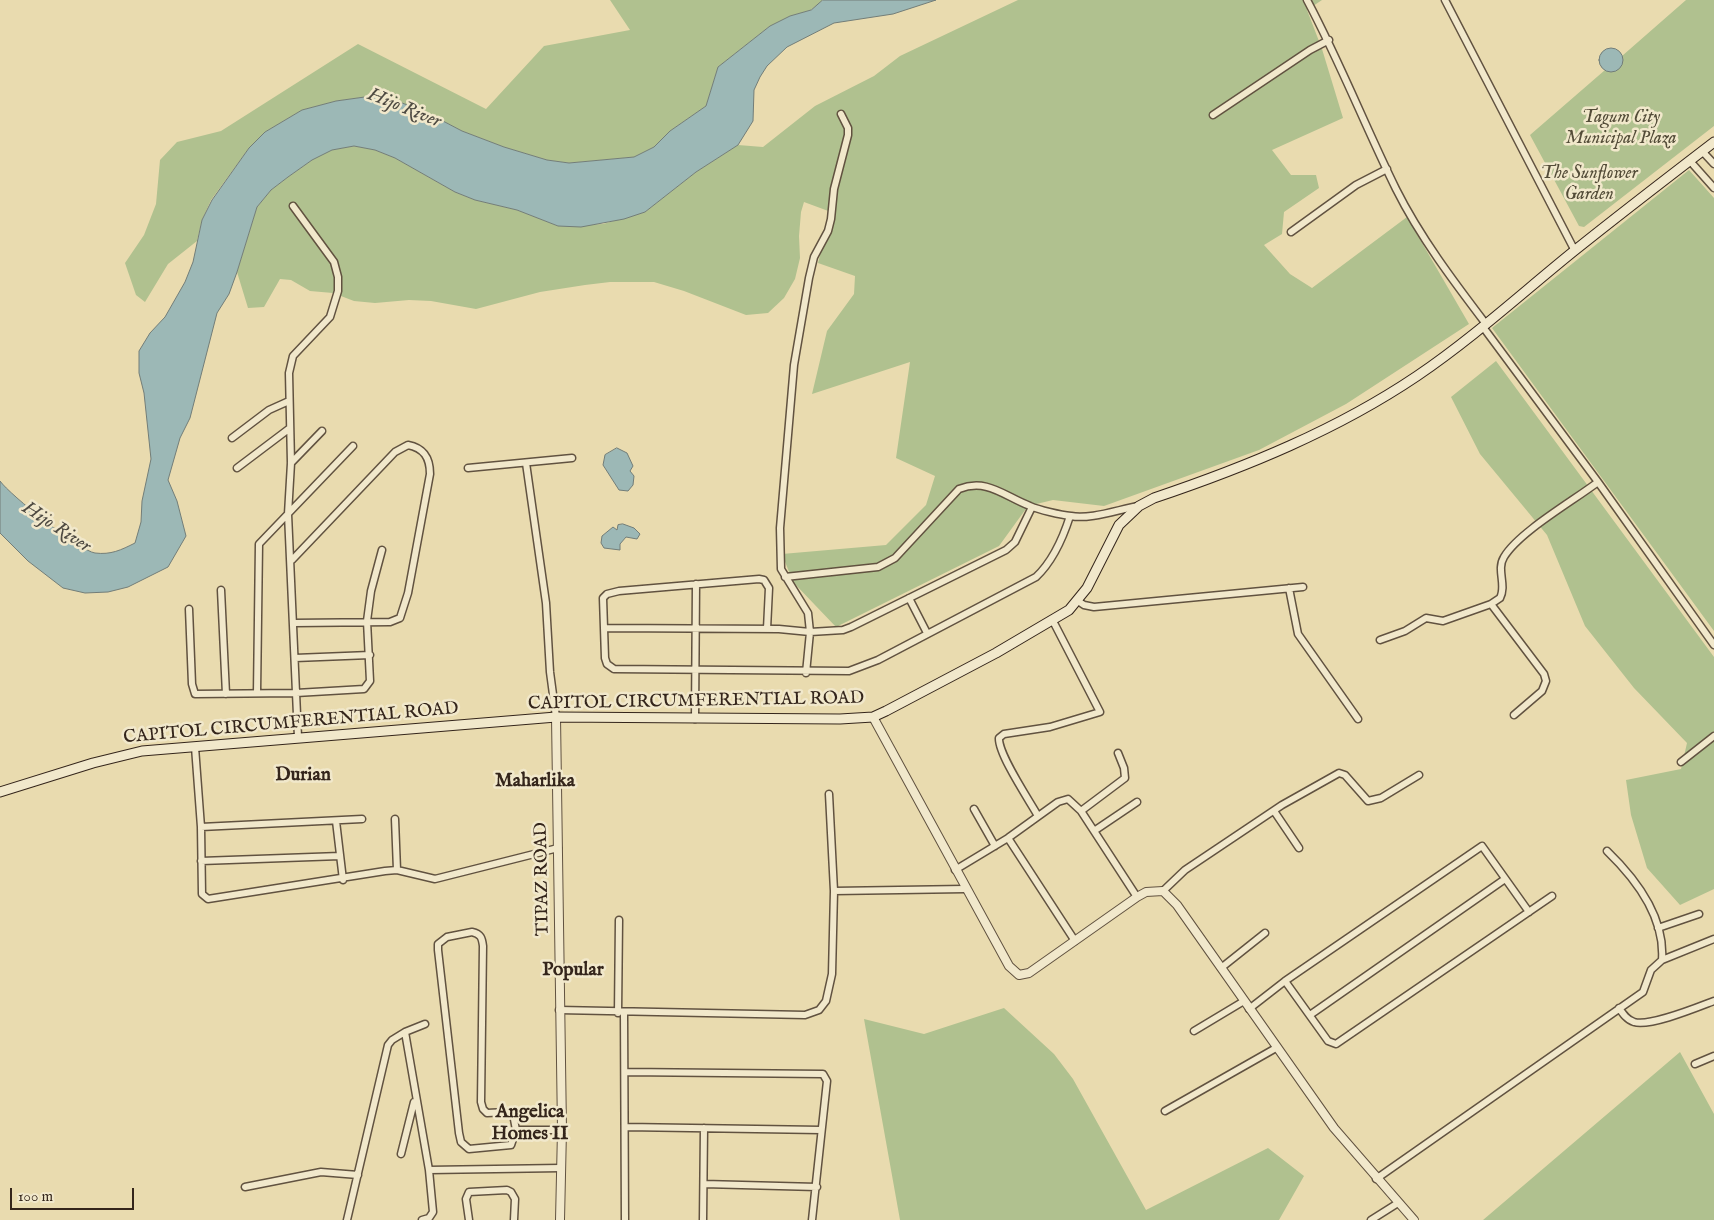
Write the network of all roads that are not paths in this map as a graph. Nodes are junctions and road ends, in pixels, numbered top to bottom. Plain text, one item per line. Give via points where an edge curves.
1 (1307, 0) edge
2 (1445, 0) edge
3 (1329, 40) junction
4 (841, 114) dead end
5 (1213, 116) dead end
6 (1714, 142) edge
7 (1702, 151) junction
8 (1690, 161) junction
9 (1714, 164) edge
10 (1387, 168) junction
11 (1714, 188) edge
12 (293, 206) dead end
13 (1291, 232) dead end
14 (1575, 251) junction
15 (1484, 326) junction
16 (289, 401) junction
17 (290, 428) junction
18 (322, 431) dead end
19 (232, 438) dead end
20 (353, 446) dead end
21 (572, 458) dead end
22 (291, 463) junction
23 (526, 463) junction
24 (237, 468) dead end
25 (468, 468) dead end
26 (1598, 482) junction
27 (1139, 506) junction
28 (1032, 507) junction
29 (288, 514) junction
30 (1070, 516) junction
31 (382, 550) dead end
32 (292, 560) junction
33 (785, 577) junction
34 (696, 584) junction
35 (1303, 587) dead end
36 (1289, 588) junction
37 (221, 590) dead end
38 (909, 598) junction
39 (1078, 601) junction
40 (1491, 604) junction
41 (189, 609) dead end
42 (367, 621) junction
43 (1053, 621) junction
44 (294, 623) junction
45 (605, 628) junction
46 (697, 628) junction
47 (767, 629) junction
48 (810, 632) junction
49 (926, 633) junction
50 (1380, 640) dead end
51 (1714, 645) edge
52 (370, 655) junction
53 (295, 658) junction
54 (695, 670) junction
55 (806, 673) junction
56 (296, 693) junction
57 (226, 694) junction
58 (257, 694) junction
59 (1514, 715) dead end
60 (873, 716) junction
61 (556, 717) junction
62 (695, 719) junction
63 (1358, 719) dead end
64 (1714, 736) edge
65 (298, 737) junction
66 (195, 747) junction
67 (1118, 753) dead end
68 (1681, 762) dead end
69 (1419, 775) dead end
70 (0, 792) edge
71 (829, 794) dead end
72 (1137, 802) dead end
73 (974, 809) dead end
74 (1081, 811) junction
75 (1274, 811) junction
76 (1038, 816) junction
77 (362, 819) dead end
78 (395, 819) dead end
79 (336, 821) junction
80 (201, 827) junction
81 (1094, 831) junction
82 (1008, 838) junction
83 (995, 846) junction
84 (558, 848) junction
85 (1299, 848) dead end
86 (1608, 851) dead end
87 (340, 856) junction
88 (201, 861) junction
89 (397, 870) junction
90 (955, 870) junction
91 (1505, 878) junction
92 (343, 880) junction
93 (965, 889) junction
94 (834, 891) junction
95 (1163, 891) junction
96 (1552, 896) dead end
97 (1137, 897) junction
98 (1529, 912) junction
99 (1699, 914) dead end
100 (619, 920) dead end
101 (1658, 928) junction
102 (1265, 932) dead end
103 (1714, 939) edge
104 (1075, 941) junction
105 (1662, 960) junction
106 (1221, 968) junction
107 (1285, 981) junction
108 (1244, 1001) junction
109 (1714, 1001) edge
110 (1620, 1008) junction
111 (1249, 1009) junction
112 (559, 1010) junction
113 (621, 1013) junction
114 (1310, 1015) junction
115 (425, 1024) dead end
116 (405, 1032) junction
117 (1194, 1032) dead end
118 (1276, 1048) junction
119 (1714, 1056) edge
120 (1695, 1064) dead end
121 (626, 1072) junction
122 (416, 1099) junction
123 (1165, 1111) dead end
124 (626, 1127) junction
125 (704, 1128) junction
126 (516, 1130) junction
127 (562, 1130) junction
128 (821, 1130) junction
129 (400, 1154) dead end
130 (561, 1168) junction
131 (429, 1170) junction
132 (358, 1175) junction
133 (1376, 1179) junction
134 (704, 1184) junction
135 (244, 1187) dead end
136 (816, 1187) junction
137 (1398, 1203) junction
138 (347, 1220) edge
139 (422, 1220) edge
140 (469, 1220) edge
141 (514, 1220) edge
142 (560, 1220) edge
143 (625, 1220) edge
144 (703, 1220) edge
145 (812, 1220) edge
146 (1371, 1220) edge
147 (1414, 1220) edge

1 - 3 street
2 - 14 street
3 - 5 street
3 - 10 street
4 - 33 street via 848,135 836,180 828,231 814,257 809,278 794,365 780,528 779,561
6 - 7 main road, CAPITOL CIRCUMFERENTIAL ROAD
7 - 8 main road, CAPITOL CIRCUMFERENTIAL ROAD
7 - 9 street
8 - 11 street
8 - 14 main road, CAPITOL CIRCUMFERENTIAL ROAD
10 - 13 street via 1356,185
10 - 15 street via 1424,236
12 - 16 street via 334,262 338,292 330,317 296,352 290,364
14 - 15 main road, CAPITOL CIRCUMFERENTIAL ROAD
15 - 26 street
15 - 27 main road, CAPITOL CIRCUMFERENTIAL ROAD via 1417,376 1361,410 1262,459
16 - 17 street
16 - 19 street via 269,410
17 - 22 street
17 - 24 street
18 - 22 street
20 - 29 street
21 - 23 street
22 - 29 street
23 - 25 street
23 - 61 street via 546,603
26 - 40 street via 1510,549 1500,566 1502,594
26 - 51 street
27 - 30 street
27 - 39 main road, CAPITOL CIRCUMFERENTIAL ROAD via 1119,526
28 - 30 street
28 - 33 street via 984,485 971,484 959,488 896,558 878,567
28 - 38 street via 1012,546
29 - 32 street
29 - 58 street via 258,544
30 - 49 street via 1054,554 1036,577
31 - 42 street
32 - 42 street via 389,457 408,445 422,450 428,458 430,474 402,614 396,621
32 - 44 street
33 - 48 street via 808,613
34 - 45 street via 607,594 603,602
34 - 46 street
34 - 47 street via 764,580 769,588
35 - 36 street
36 - 39 street via 1094,607
36 - 63 street via 1298,634
37 - 57 street
38 - 48 street via 851,627
38 - 49 street
39 - 43 main road, CAPITOL CIRCUMFERENTIAL ROAD
40 - 50 street via 1443,621 1426,618 1405,631
40 - 59 street via 1546,681 1542,690
41 - 57 street via 192,690 199,695
42 - 44 street
42 - 52 street
43 - 60 main road, CAPITOL CIRCUMFERENTIAL ROAD
43 - 76 street via 1100,712 1050,727 1000,736 1000,746
44 - 53 street
45 - 46 street
45 - 54 street via 605,658 610,668
46 - 47 street
46 - 54 street
47 - 48 street
48 - 55 street
49 - 55 street via 860,669
52 - 53 street
52 - 56 street via 370,681 364,689
53 - 56 street
54 - 55 street
54 - 62 street
56 - 58 street
56 - 65 street
57 - 58 street
60 - 62 main road, CAPITOL CIRCUMFERENTIAL ROAD
60 - 90 street
61 - 62 main road, CAPITOL CIRCUMFERENTIAL ROAD
61 - 65 main road, CAPITOL CIRCUMFERENTIAL ROAD
61 - 84 street, TIPAZ ROAD
64 - 68 street
65 - 66 main road, CAPITOL CIRCUMFERENTIAL ROAD
66 - 70 main road, CAPITOL CIRCUMFERENTIAL ROAD via 142,751
66 - 80 street
67 - 74 street via 1125,778
69 - 75 street via 1381,798 1368,801 1345,775 1339,773
71 - 94 street
72 - 81 street
73 - 83 street
74 - 76 street via 1074,802 1063,799
74 - 81 street
75 - 85 street
75 - 95 street via 1185,870
76 - 82 street
77 - 79 street
78 - 89 street
79 - 80 street
79 - 87 street
80 - 88 street
81 - 97 street
82 - 83 street
82 - 104 street
83 - 90 street
84 - 89 street via 435,879
84 - 112 street, TIPAZ ROAD
86 - 101 street via 1637,884
87 - 88 street
87 - 92 street
88 - 92 street via 202,894 208,899
89 - 92 street
90 - 93 street
91 - 98 street
91 - 107 street via 1482,846
91 - 114 street
93 - 94 street
93 - 104 street via 1008,966 1019,975 1029,973
94 - 113 street via 832,982 826,1001 819,1010 805,1015
95 - 97 street via 1146,892
95 - 106 street via 1177,904
96 - 98 street
97 - 104 street
98 - 114 street via 1336,1044 1328,1042
99 - 101 street
100 - 113 street
101 - 105 street
102 - 106 street
103 - 105 street
105 - 110 street via 1648,974 1643,992
106 - 108 street
107 - 111 street
107 - 114 street
108 - 111 street
108 - 117 street
109 - 110 street via 1666,1018 1637,1022 1626,1018
110 - 133 street
111 - 118 street
112 - 113 street
112 - 127 street, TIPAZ ROAD
113 - 121 street
115 - 116 street
116 - 122 street
116 - 132 street via 388,1045
118 - 123 street
118 - 133 street
119 - 120 street
121 - 124 street
121 - 128 street via 823,1074 827,1080
122 - 129 street
122 - 131 street
124 - 125 street
124 - 143 street
125 - 128 street
125 - 134 street
126 - 126 street via 513,1114 487,1113 481,1102 482,938 472,932 447,938 438,944 438,950 446,1038 461,1142 469,1149 508,1147
126 - 127 street
127 - 130 street, TIPAZ ROAD
128 - 136 street
130 - 131 street
130 - 142 street, TIPAZ ROAD
131 - 139 street via 433,1212
132 - 135 street via 322,1172
132 - 138 street
133 - 137 street
134 - 136 street
134 - 144 street
136 - 145 street
137 - 146 street
137 - 147 street
140 - 141 street via 466,1199 469,1192 507,1190 515,1199

